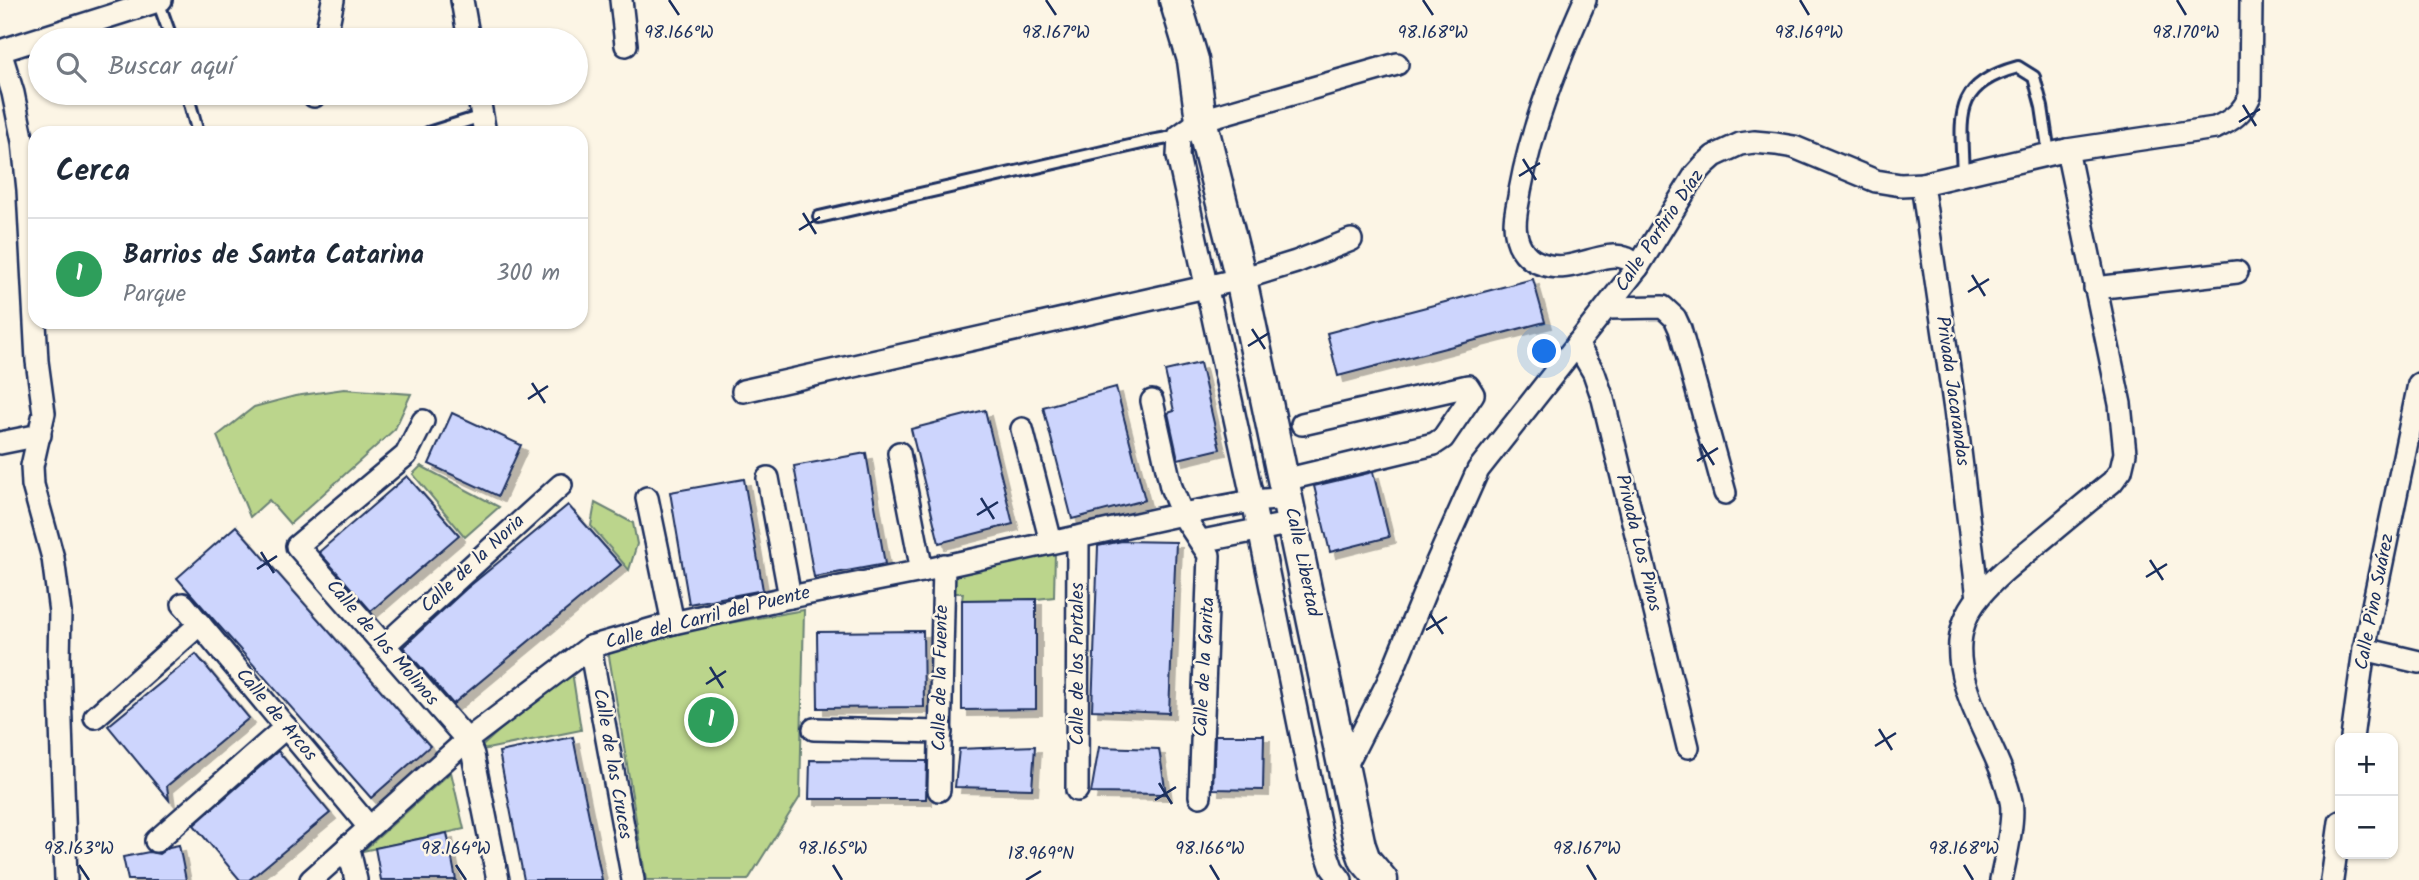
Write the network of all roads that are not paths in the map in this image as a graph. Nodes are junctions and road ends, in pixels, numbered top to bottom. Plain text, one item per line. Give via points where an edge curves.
1 (160, 0) edge
2 (333, 0) edge
3 (462, 0) edge
4 (621, 0) edge
5 (1175, 0) edge
6 (1585, 0) edge
7 (2251, 0) edge
8 (72, 28) edge
9 (168, 28) edge
10 (327, 28) edge
11 (467, 28) edge
12 (28, 42) edge
13 (626, 45) dead end
14 (0, 51) edge
15 (1396, 64) dead end
16 (190, 105) edge
17 (480, 105) edge
18 (483, 125) edge
19 (196, 126) edge
20 (1190, 128) junction
21 (2058, 152) junction
22 (1963, 175) junction
23 (1922, 184) junction
24 (28, 196) edge
25 (819, 217) dead end
26 (1351, 240) dead end
27 (1639, 267) junction
28 (2237, 272) dead end
29 (1241, 279) junction
30 (1207, 287) junction
31 (2095, 288) junction
32 (1607, 308) junction
33 (35, 329) edge
34 (1577, 344) junction
35 (2419, 384) edge
36 (743, 391) dead end
37 (1152, 401) dead end
38 (423, 421) dead end
39 (1302, 424) dead end
40 (1022, 429) dead end
41 (40, 435) junction
42 (0, 443) edge
43 (899, 453) dead end
44 (768, 478) dead end
45 (561, 485) dead end
46 (1725, 493) dead end
47 (647, 498) dead end
48 (1289, 500) junction
49 (1252, 501) junction
50 (1182, 514) junction
51 (1259, 529) junction
52 (1078, 537) junction
53 (1202, 541) junction
54 (1051, 542) junction
55 (944, 565) junction
56 (922, 571) junction
57 (790, 597) junction
58 (1978, 598) junction
59 (183, 604) dead end
60 (200, 624) junction
61 (673, 624) junction
62 (385, 645) junction
63 (590, 647) junction
64 (2364, 649) junction
65 (2419, 662) edge
66 (95, 717) dead end
67 (286, 727) junction
68 (814, 729) dead end
69 (941, 732) junction
70 (2352, 733) edge
71 (467, 740) junction
72 (1688, 747) dead end
73 (1344, 769) junction
74 (939, 790) dead end
75 (1077, 790) dead end
76 (1200, 796) dead end
77 (369, 827) junction
78 (156, 841) dead end
79 (348, 846) junction
80 (2335, 858) edge
81 (1330, 876) edge
82 (2001, 879) edge
83 (66, 880) edge
84 (311, 880) edge
85 (356, 880) edge
86 (498, 880) edge
87 (633, 880) edge
88 (1382, 880) edge
89 (2332, 880) edge

1 - 8 street
1 - 9 lane
2 - 10 street
3 - 11 street
4 - 13 street
5 - 20 main road, Calle Libertad via 1193,60
6 - 27 street via 1544,105 1523,177 1516,233 1519,246 1539,264 1569,267 1613,256
7 - 21 street, Calle Porfirio Díaz via 2250,96 2244,110 2231,121 2215,128
12 - 14 street
14 - 24 street via 13,93
15 - 20 street
16 - 19 lane
17 - 18 street
20 - 25 lane via 1151,141
20 - 29 main road, Calle Libertad
20 - 30 street via 1178,156
21 - 22 street, Calle Porfirio Díaz
21 - 22 lane via 2034,77 2018,67 1994,74 1968,94 1961,118
21 - 31 street
22 - 23 street, Calle Porfirio Díaz
23 - 27 street, Calle Porfirio Díaz via 1876,181 1794,147 1740,144 1714,156 1695,175
23 - 58 street, Privada Jacarandas
26 - 29 street
27 - 32 street, Calle Porfirio Díaz
28 - 31 street
29 - 30 street
29 - 48 main road, Calle Libertad
30 - 36 street
30 - 49 street
31 - 58 street via 2120,404 2126,453 2121,470
32 - 34 street, Calle Porfirio Díaz
32 - 46 street via 1662,307 1675,318
33 - 41 street via 44,413
34 - 72 street, Privada Los Pinos via 1603,399
34 - 73 street, Calle Porfirio Díaz via 1478,470 1388,682
35 - 64 street, Calle Pino Suárez
37 - 50 street via 1171,487
38 - 62 street, Calle de los Molinos via 406,455 298,546
39 - 48 street via 1468,386 1473,394 1434,444
40 - 54 street
41 - 42 street
41 - 83 street via 32,466 33,485 53,558 60,612
43 - 56 street
44 - 57 street
45 - 62 street, Calle de la Noria
47 - 61 street
48 - 49 street, Calle del Carril del Puente
48 - 51 street
48 - 73 main road, Calle Libertad
49 - 50 street, Calle del Carril del Puente
49 - 51 street
50 - 52 street, Calle del Carril del Puente
50 - 53 street
51 - 53 street
51 - 81 street
52 - 54 street, Calle del Carril del Puente
52 - 75 street, Calle de los Portales
53 - 76 street, Calle de la Garita via 1210,572
54 - 55 street, Calle del Carril del Puente
55 - 56 street, Calle del Carril del Puente
55 - 69 street, Calle de la Fuente
56 - 57 street, Calle del Carril del Puente
57 - 61 street, Calle del Carril del Puente
58 - 82 street via 1959,636 1958,655 2012,805
59 - 60 street, Calle de Arcos
60 - 66 street
60 - 67 street, Calle de Arcos
61 - 63 street, Calle del Carril del Puente
62 - 71 street, Calle de los Molinos
63 - 71 street, Calle del Carril del Puente
63 - 87 street, Calle de las Cruces
64 - 65 street
64 - 70 street, Calle Pino Suárez
67 - 77 street, Calle de Arcos
67 - 78 street
68 - 69 street
69 - 74 street, Calle de la Fuente
71 - 77 street, Calle del Carril del Puente
71 - 86 street
73 - 88 main road, Calle Libertad via 1360,846
77 - 79 street, Calle del Carril del Puente
79 - 84 street, Calle del Carril del Puente
79 - 85 street
80 - 89 street

